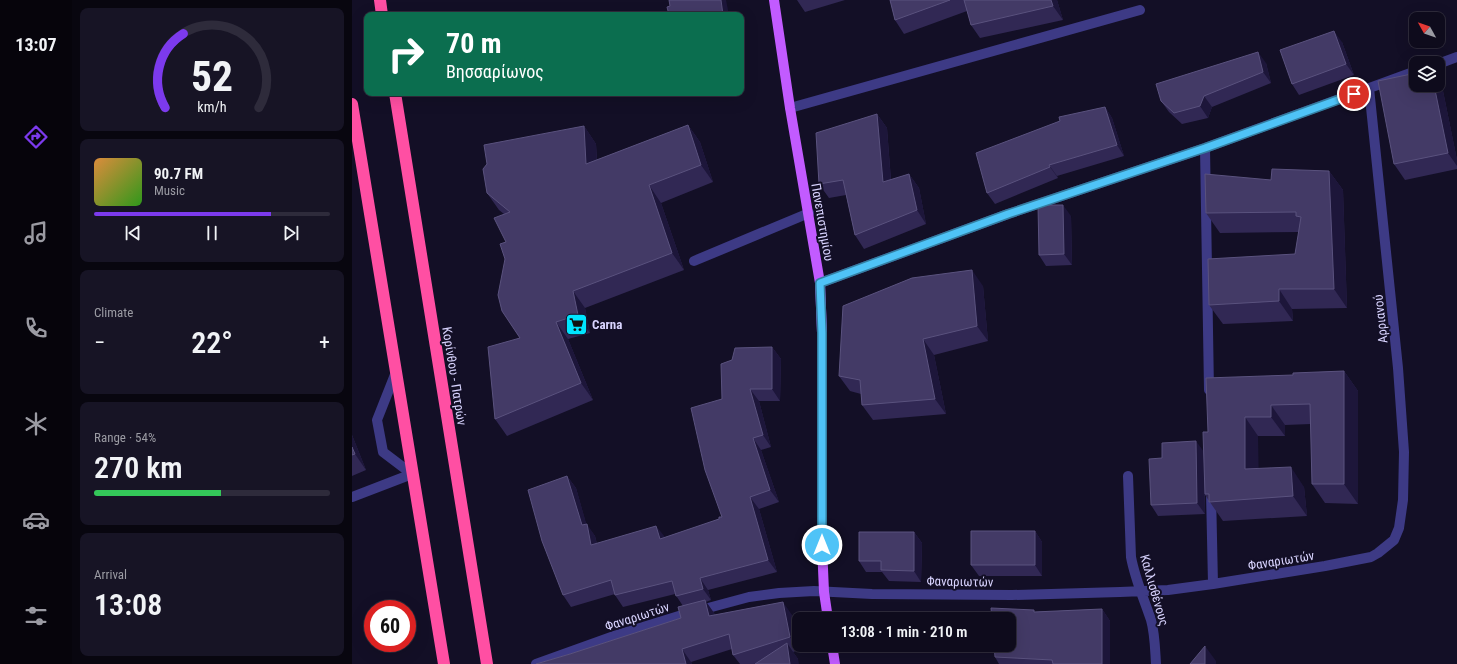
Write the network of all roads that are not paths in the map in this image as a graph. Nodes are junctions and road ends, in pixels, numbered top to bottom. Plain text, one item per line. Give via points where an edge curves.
1 (380, 0) edge
2 (774, 0) edge
3 (1140, 10) dead end
4 (382, 12) edge
5 (1457, 57) edge
6 (1445, 61) edge
7 (1409, 74) edge
8 (1369, 88) junction
9 (396, 96) edge
10 (352, 104) edge
11 (790, 108) junction
12 (354, 133) edge
13 (1205, 148) junction
14 (809, 213) junction
15 (694, 261) dead end
16 (820, 283) junction
17 (396, 372) junction
18 (1210, 402) edge
19 (412, 474) junction
20 (1128, 476) dead end
21 (1211, 481) edge
22 (352, 497) edge
23 (1389, 545) joint
24 (1213, 584) junction
25 (1140, 591) junction
26 (824, 592) junction
27 (827, 612) edge
28 (833, 652) edge
29 (444, 664) edge
30 (487, 664) edge
31 (536, 664) edge
32 (835, 664) edge
33 (1156, 664) edge

1 - 4 highway
2 - 11 main road, Πανεπιστημίου
3 - 11 street
5 - 6 street
7 - 8 street
8 - 13 street
8 - 23 street, Αρριανού via 1402,414 1404,500 1400,528
9 - 30 highway, Κορίνθου - Πατρών
10 - 12 highway
11 - 14 main road, Πανεπιστημίου
12 - 17 highway
13 - 16 street via 1008,214
13 - 18 street
14 - 15 street
14 - 16 main road, Πανεπιστημίου
16 - 26 main road, Πανεπιστημίου
17 - 19 highway
17 - 19 street via 377,420 383,452
19 - 22 street
19 - 29 highway
20 - 25 street, Καλλισθένους via 1131,557
21 - 24 street
23 - 24 street, Φαναριωτών via 1371,557 1355,561
24 - 25 street, Φαναριωτών
25 - 26 street, Φαναριωτών via 1012,595
25 - 33 street, Καλλισθένους via 1151,620
26 - 27 main road, Πανεπιστημίου
26 - 31 street, Φαναριωτών via 799,591 742,599 614,636
28 - 32 main road

